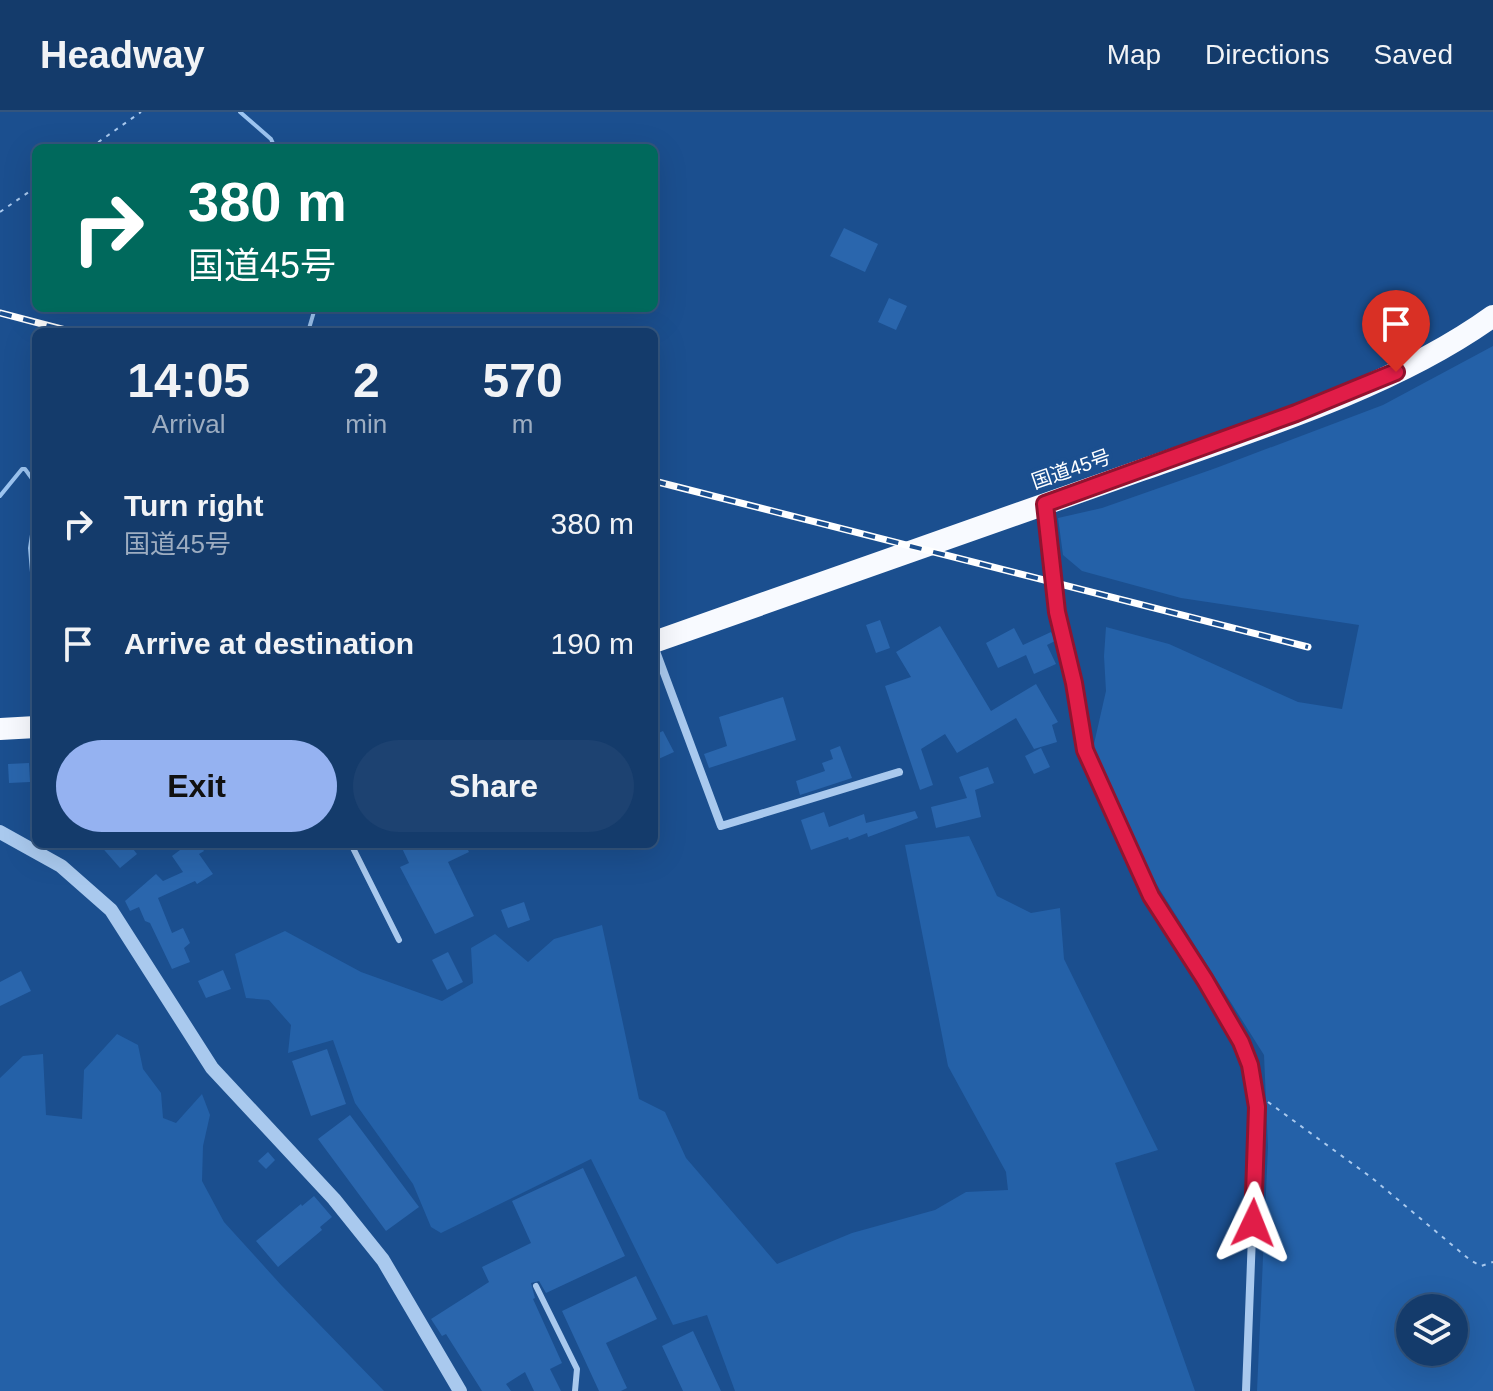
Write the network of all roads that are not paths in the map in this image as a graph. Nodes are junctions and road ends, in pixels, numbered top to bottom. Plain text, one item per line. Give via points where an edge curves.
1 (1493, 316) edge
2 (1045, 504) junction
3 (658, 643) edge
4 (658, 655) edge
5 (32, 727) edge
6 (0, 729) edge
7 (899, 772) dead end
8 (0, 832) edge
9 (353, 848) edge
10 (399, 940) dead end
11 (536, 1286) dead end
12 (460, 1391) edge
13 (575, 1391) edge
14 (1246, 1391) edge

1 - 2 highway, 国道45号 via 1443,348 1325,402
2 - 3 highway, 国道45号
2 - 14 street via 1057,612 1085,750 1151,896 1205,980 1250,1065 1256,1167
4 - 7 street via 721,826
5 - 6 highway
8 - 12 street via 61,866 111,910 212,1068 383,1260
9 - 10 lane
11 - 13 lane via 577,1369

